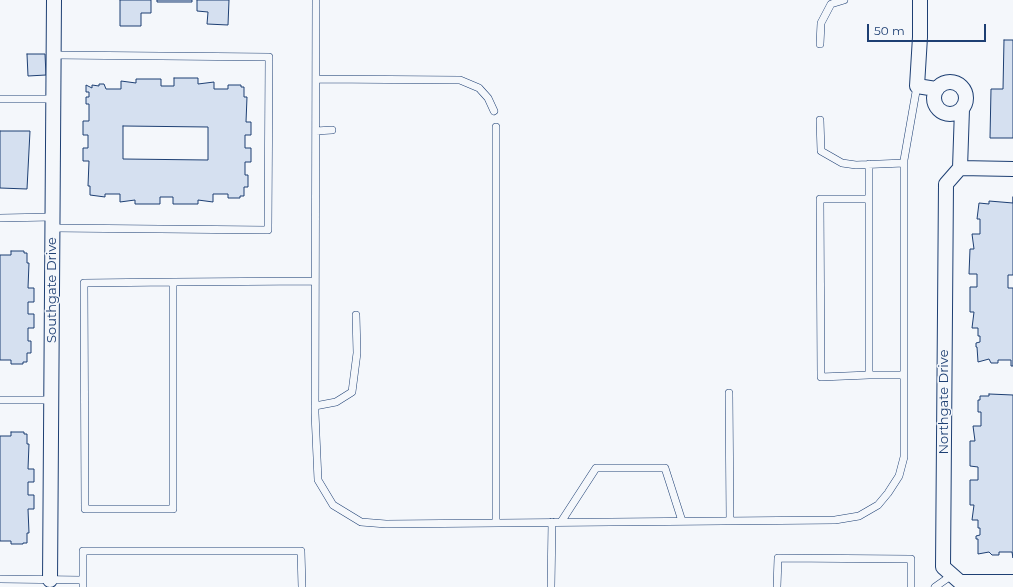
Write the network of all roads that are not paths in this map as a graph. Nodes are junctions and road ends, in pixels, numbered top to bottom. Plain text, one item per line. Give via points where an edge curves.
1 (54, 0) edge
2 (316, 0) edge
3 (844, 0) edge
4 (920, 0) edge
5 (820, 44) dead end
6 (53, 55) junction
7 (316, 79) junction
8 (917, 86) junction
9 (936, 89) junction
10 (53, 99) junction
11 (0, 100) edge
12 (962, 109) junction
13 (494, 111) dead end
14 (820, 120) dead end
15 (496, 127) dead end
16 (316, 130) junction
17 (332, 130) dead end
18 (904, 163) junction
19 (869, 164) junction
20 (960, 168) junction
21 (1013, 169) edge
22 (869, 199) junction
23 (0, 218) edge
24 (52, 223) junction
25 (315, 281) junction
26 (173, 282) junction
27 (356, 315) dead end
28 (869, 375) junction
29 (904, 375) junction
30 (729, 393) dead end
31 (0, 400) edge
32 (51, 400) junction
33 (315, 406) junction
34 (730, 520) junction
35 (682, 521) junction
36 (552, 522) junction
37 (561, 522) junction
38 (496, 523) junction
39 (952, 575) junction
40 (0, 579) edge
41 (50, 580) junction
42 (1013, 582) edge
43 (83, 583) edge
44 (302, 587) edge
45 (551, 587) edge
46 (777, 587) edge
47 (911, 587) edge
48 (935, 587) edge

1 - 6 street, Southgate Drive
2 - 7 lane
3 - 5 lane via 831,4 821,23
4 - 8 street
6 - 10 street, Southgate Drive
6 - 24 lane via 268,56 268,230
7 - 13 lane via 460,80 478,88 488,98
7 - 16 lane
8 - 9 street
8 - 18 lane
9 - 12 street via 934,103 941,112 952,114
9 - 12 street via 946,82 961,86 966,95
10 - 11 lane
10 - 24 street, Southgate Drive
12 - 20 street
14 - 19 lane via 821,151 842,163
15 - 38 lane
16 - 17 lane
16 - 25 lane
18 - 19 lane
18 - 29 lane
19 - 22 lane
20 - 21 street
20 - 39 street, Northgate Drive via 946,184 943,567
22 - 28 lane
22 - 28 lane via 820,199 821,376
23 - 24 lane
24 - 32 street, Southgate Drive
25 - 26 lane
25 - 33 lane
26 - 26 lane via 84,283 85,509 173,509
27 - 33 lane via 357,352 352,392 336,402
28 - 29 lane
29 - 34 lane via 904,457 899,476 878,505 859,516 835,520
30 - 34 lane
31 - 32 lane
32 - 41 street, Southgate Drive
33 - 38 lane via 318,480 333,505 361,522
34 - 35 lane
35 - 37 lane
35 - 37 lane via 665,468 596,468
36 - 37 lane
36 - 38 lane
36 - 45 lane
39 - 42 street via 960,582
39 - 48 lane
40 - 41 lane
41 - 43 lane
43 - 44 lane via 84,551 301,551
46 - 47 lane via 778,558 911,559

